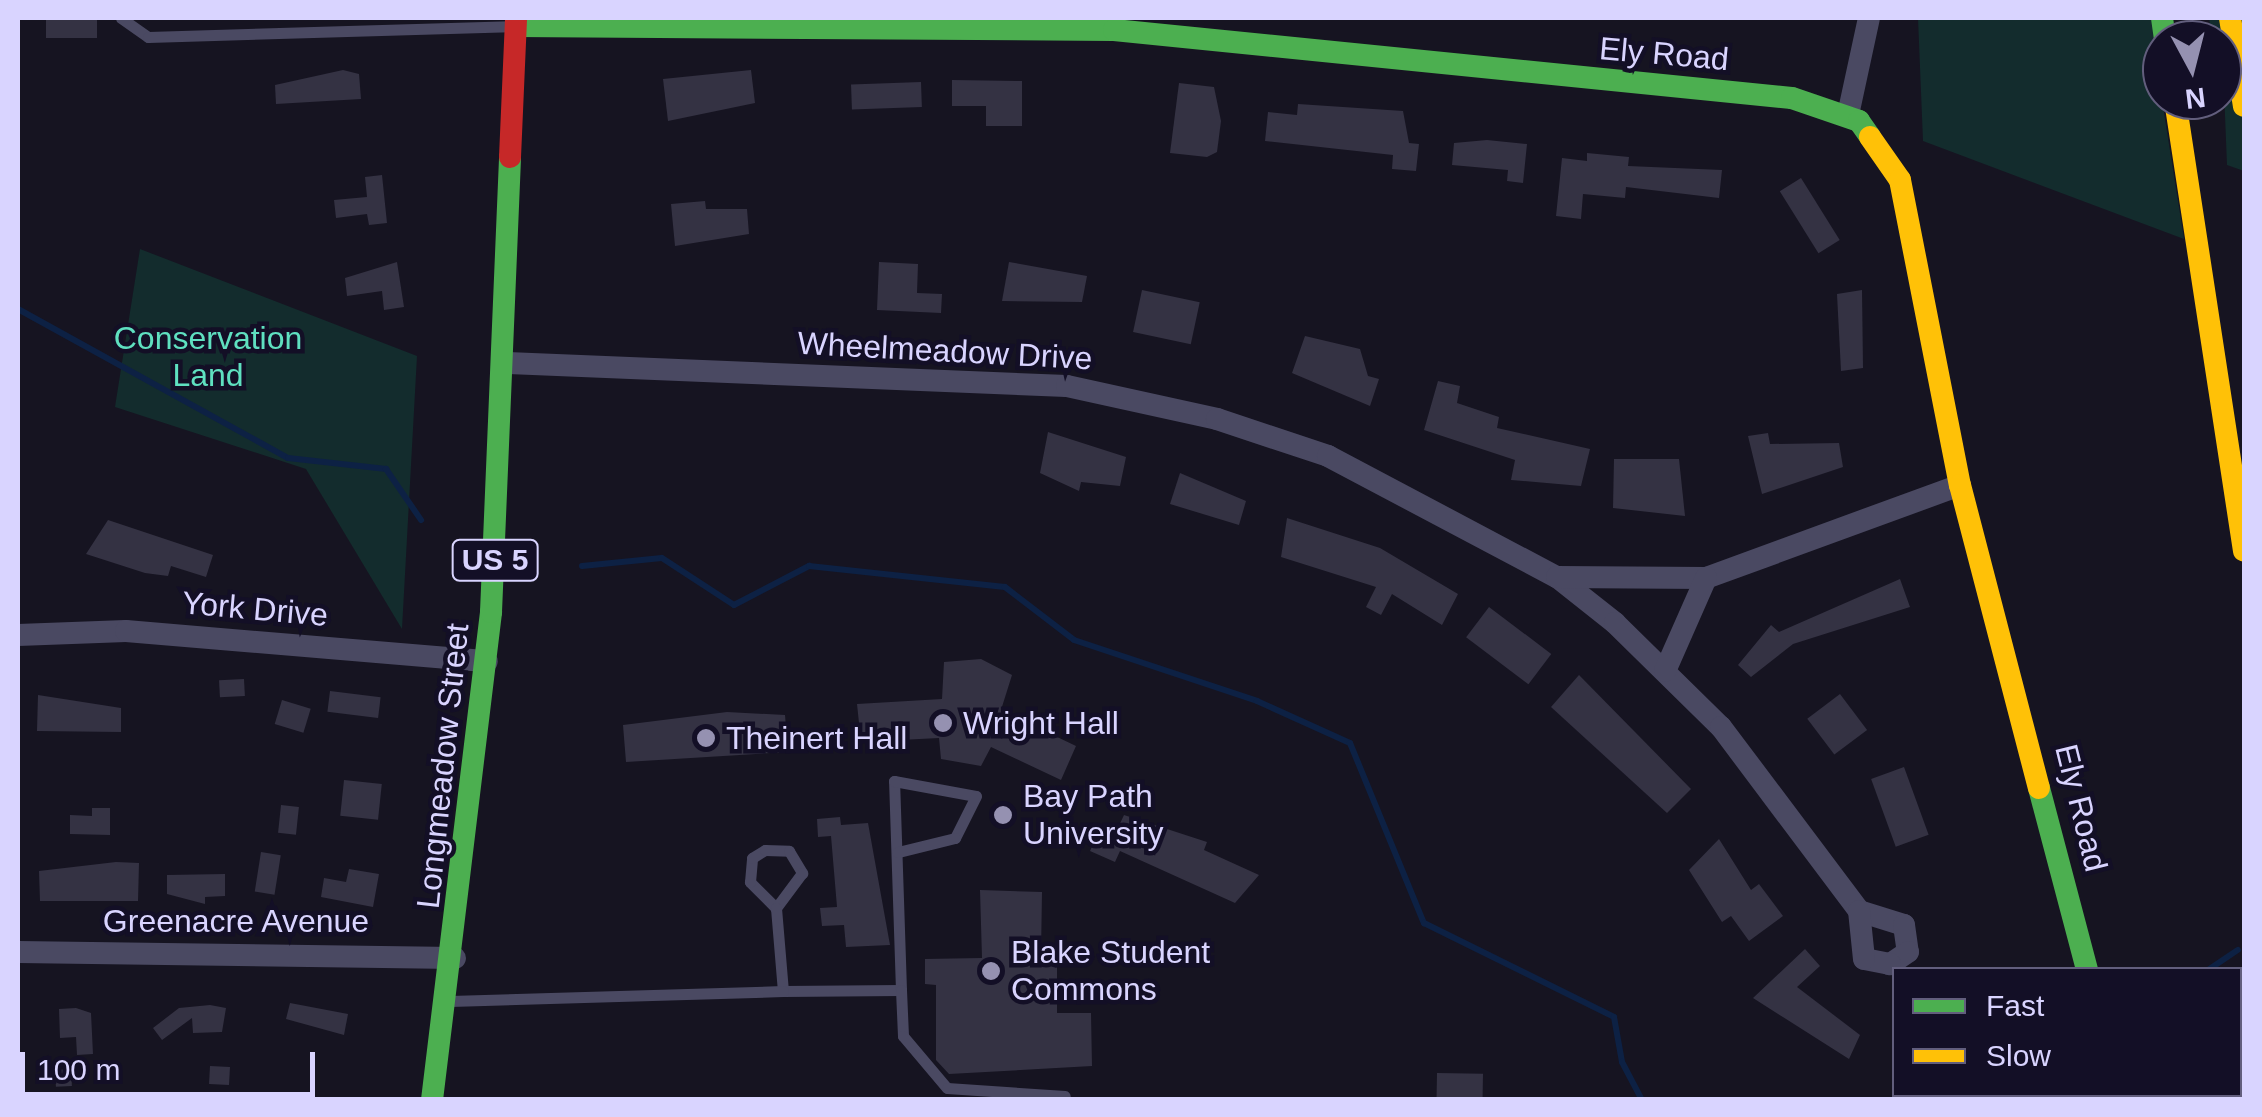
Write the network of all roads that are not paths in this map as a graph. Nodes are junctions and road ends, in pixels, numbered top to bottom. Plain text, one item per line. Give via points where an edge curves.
1 (122, 18) edge
2 (1869, 18) edge
3 (2230, 18) edge
4 (516, 22) edge
5 (1199, 27) edge
6 (2244, 106) edge
7 (1848, 115) junction
8 (2179, 120) edge
9 (507, 363) junction
10 (1960, 485) junction
11 (2244, 552) edge
12 (1557, 578) junction
13 (1706, 578) junction
14 (18, 635) edge
15 (487, 660) junction
16 (1664, 671) junction
17 (898, 852) junction
18 (776, 908) junction
19 (1858, 911) dead end
20 (18, 952) edge
21 (455, 958) junction
22 (2086, 967) edge
23 (902, 990) junction
24 (783, 991) junction
25 (450, 1001) junction
26 (949, 1094) edge
27 (1065, 1096) dead end
28 (432, 1100) edge

1 - 4 lane via 148,37
2 - 7 street
3 - 6 main road
4 - 5 main road, Ely Road
4 - 9 main road, Longmeadow Street / US 5
5 - 7 main road, Ely Road via 1792,98
7 - 10 main road, Ely Road via 1875,134 1900,180
8 - 11 main road
9 - 12 street, Wheelmeadow Drive via 956,378 1129,396 1328,456
9 - 15 main road, Longmeadow Street / US 5
10 - 13 street
10 - 22 main road, Ely Road
12 - 13 street
12 - 16 street, Wheelmeadow Drive
13 - 16 street
14 - 15 street, York Drive via 126,632
15 - 21 main road, Longmeadow Street / US 5
16 - 19 street, Wheelmeadow Drive via 1752,764
17 - 17 lane via 894,781 976,796 955,838
17 - 23 lane
18 - 18 lane via 750,882 752,858 765,850 788,851 802,874
18 - 24 lane
20 - 21 street, Greenacre Avenue
21 - 25 main road, Longmeadow Street / US 5
23 - 24 lane
23 - 26 lane via 903,1036
24 - 25 lane
25 - 28 main road, Longmeadow Street / US 5
26 - 27 lane

